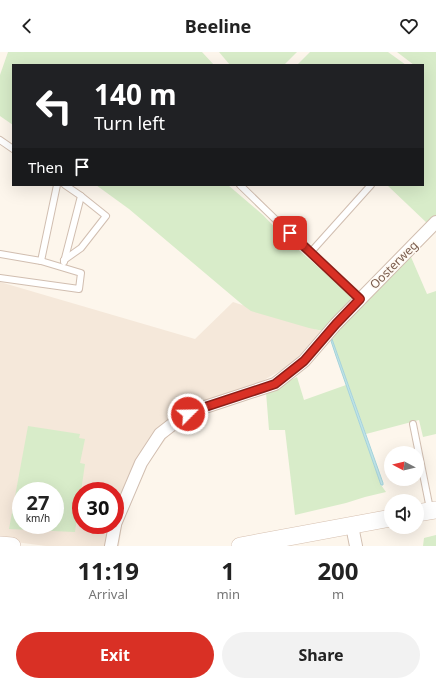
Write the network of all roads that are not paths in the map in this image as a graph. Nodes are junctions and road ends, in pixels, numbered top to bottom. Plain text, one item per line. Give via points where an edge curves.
1 (0, 140) edge
2 (12, 148) edge
3 (57, 186) edge
4 (66, 186) edge
5 (241, 186) edge
6 (370, 186) edge
7 (80, 196) junction
8 (436, 222) edge
9 (310, 253) junction
10 (0, 254) edge
11 (64, 260) junction
12 (41, 261) junction
13 (62, 267) junction
14 (0, 278) edge
15 (360, 299) junction
16 (413, 424) dead end
17 (124, 504) edge
18 (428, 511) edge
19 (384, 519) edge
20 (352, 526) junction
21 (0, 545) edge
22 (12, 546) edge
23 (240, 546) edge
24 (356, 546) edge

1 - 2 lane
3 - 12 lane
4 - 7 lane
5 - 9 lane
6 - 9 lane
7 - 11 lane
7 - 11 lane via 106,216 81,248
8 - 15 street, Oosterweg
9 - 15 lane
10 - 12 lane
11 - 13 lane
12 - 13 lane
13 - 14 lane via 81,273 79,289
15 - 17 street, Oosterweg via 304,361 275,384 199,409 178,420 160,434 141,463
16 - 18 lane
19 - 20 main road
20 - 23 main road
20 - 24 street
21 - 22 main road

